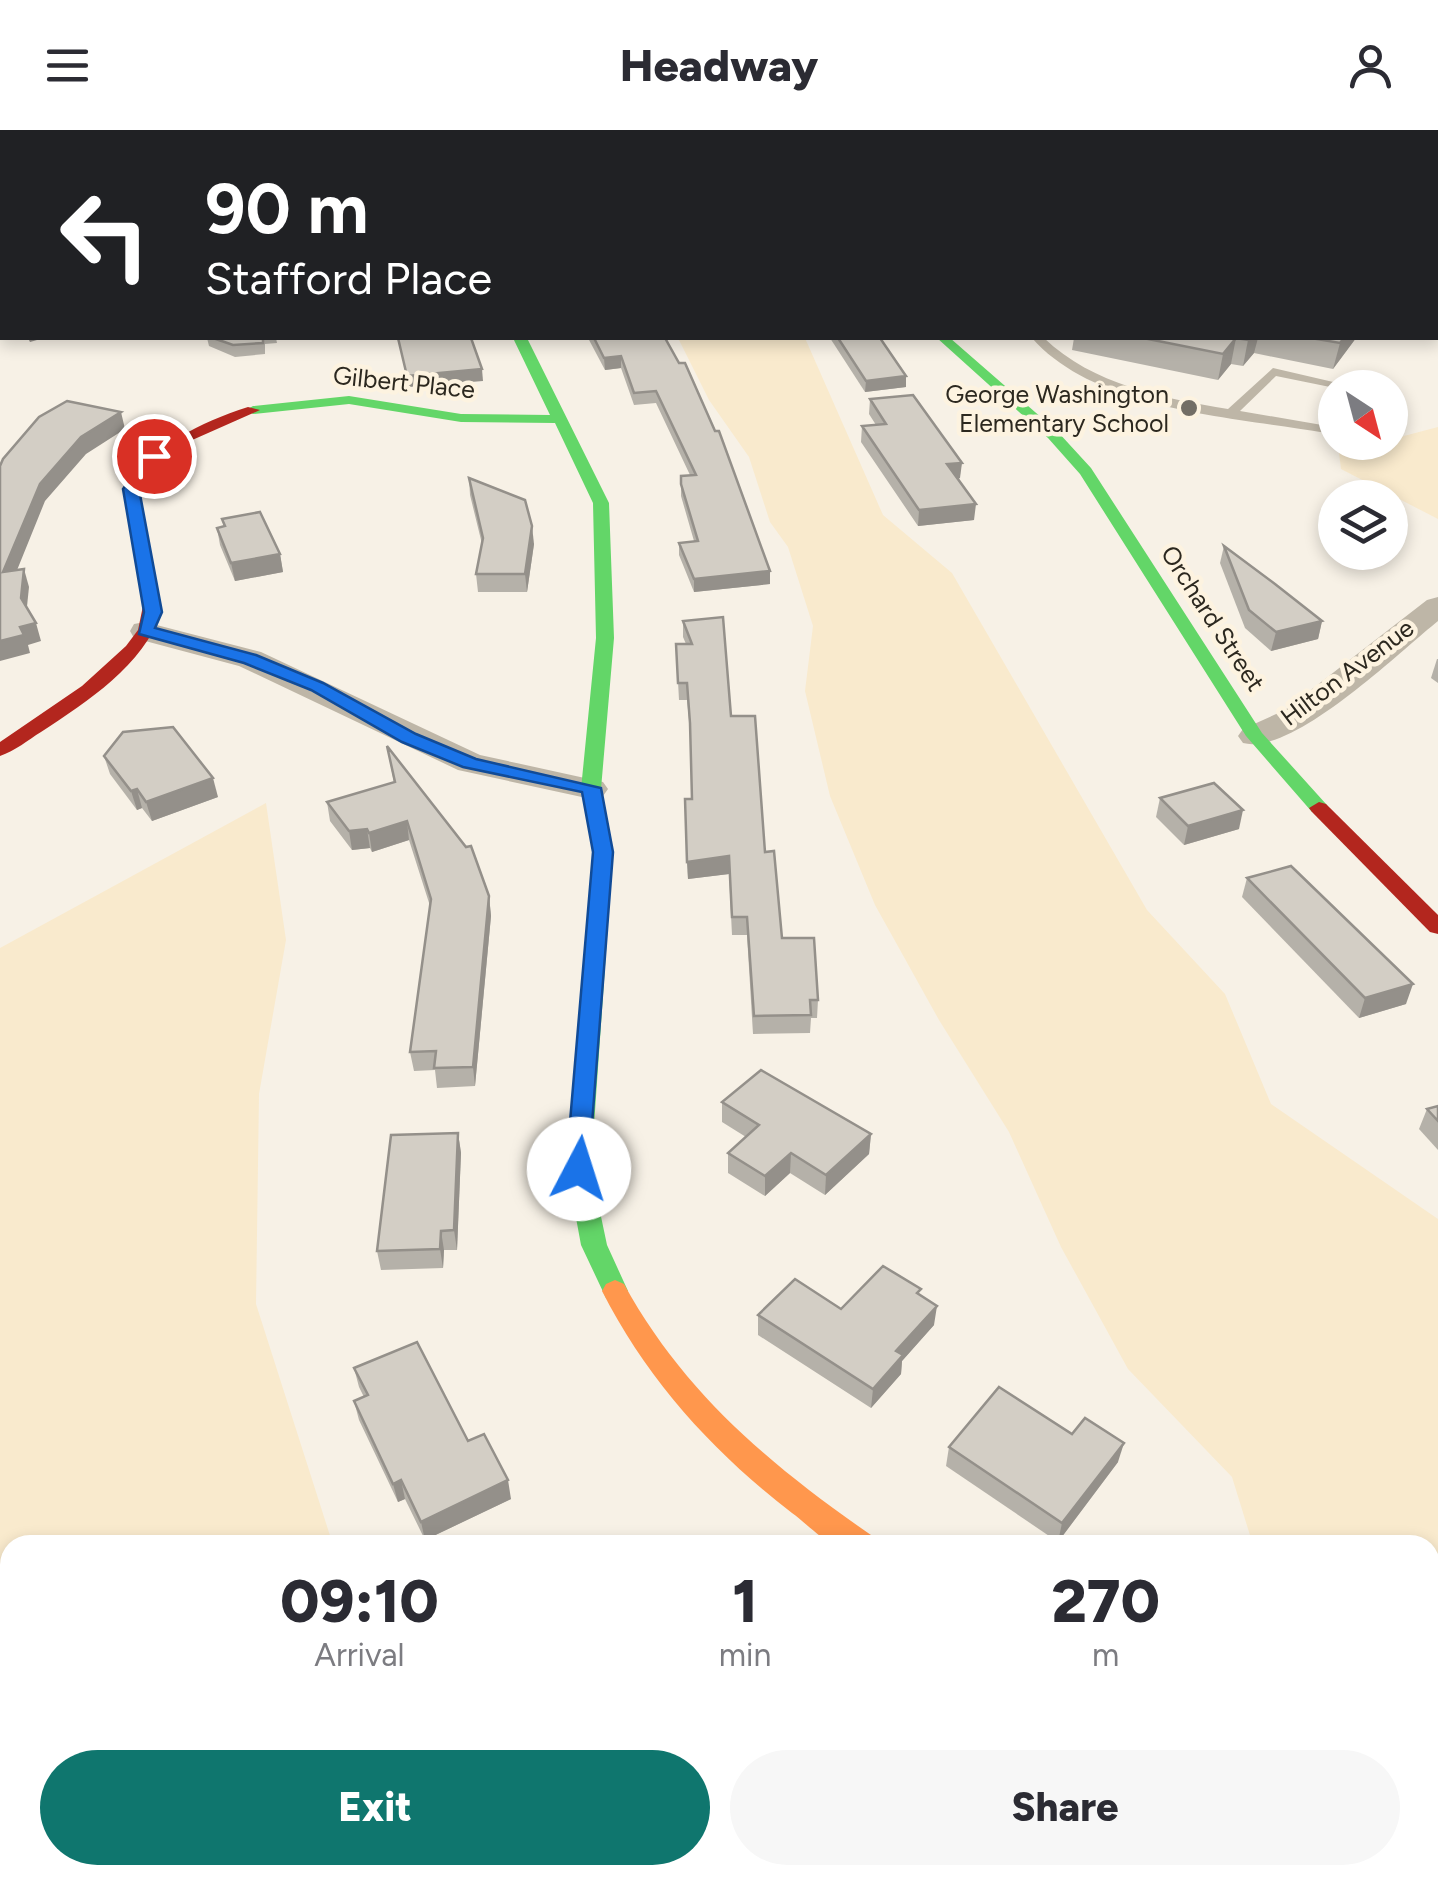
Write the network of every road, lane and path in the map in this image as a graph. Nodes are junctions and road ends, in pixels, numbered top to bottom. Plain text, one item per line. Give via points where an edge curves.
1 (521, 340) edge
2 (945, 340) edge
3 (1039, 340) edge
4 (1318, 381) edge
5 (1233, 411) junction
6 (556, 420) junction
7 (1318, 427) edge
8 (1438, 606) edge
9 (145, 631) junction
10 (1256, 736) junction
11 (0, 750) edge
12 (591, 788) junction
13 (1438, 928) edge
14 (846, 1535) edge

1 - 6 street
2 - 10 street, Orchard Street via 1086,471
3 - 5 lane via 1072,371 1129,392
4 - 5 lane via 1273,372
5 - 7 lane
6 - 9 street, Gilbert Place via 451,417 353,400 263,410 192,432 154,456 131,489 153,612
6 - 12 street via 601,503 605,638
8 - 10 street, Hilton Avenue via 1297,717
9 - 11 street via 121,666
9 - 12 street via 250,659 317,686 409,738 470,763
10 - 13 street, Orchard Street via 1356,849
12 - 14 street via 603,852 579,1169 594,1245 635,1335 668,1378 784,1492

